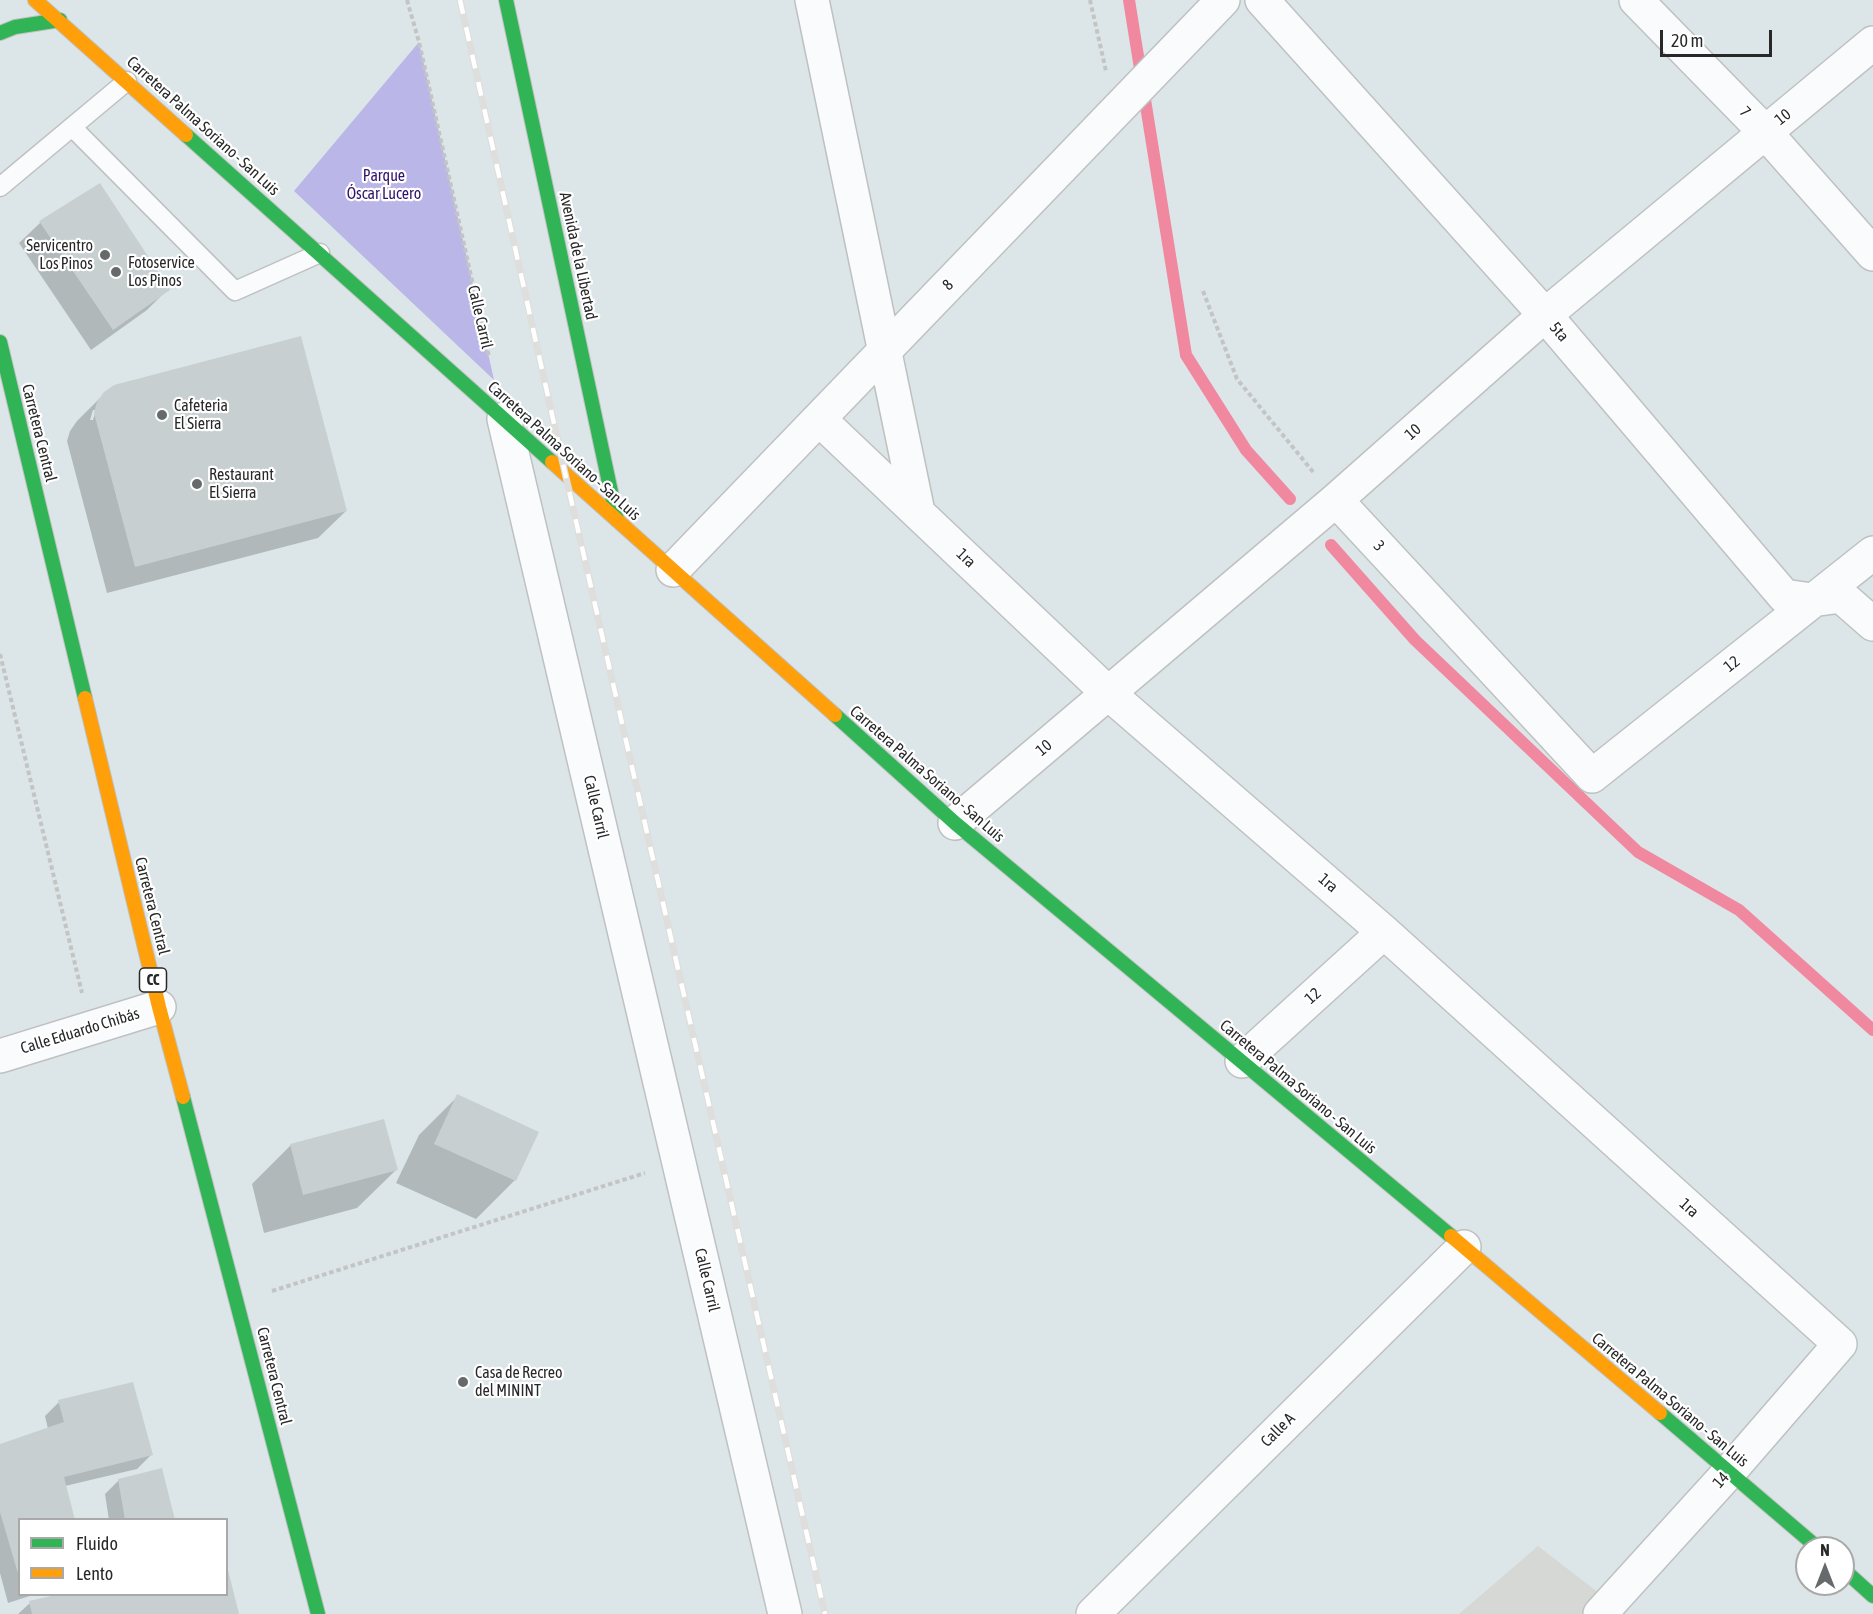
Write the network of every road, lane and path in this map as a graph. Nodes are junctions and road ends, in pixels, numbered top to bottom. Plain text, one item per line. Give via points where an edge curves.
1 (35, 0) edge
2 (407, 0) edge
3 (506, 0) edge
4 (812, 0) edge
5 (1090, 0) edge
6 (1223, 0) edge
7 (1262, 0) edge
8 (1636, 0) edge
9 (60, 20) junction
10 (0, 33) edge
11 (1873, 43) edge
12 (127, 81) junction
13 (1115, 112) junction
14 (72, 127) junction
15 (1765, 132) junction
16 (0, 187) edge
17 (320, 253) junction
18 (1873, 254) edge
19 (1203, 291) dead end
20 (1545, 315) junction
21 (0, 342) edge
22 (885, 350) junction
23 (504, 419) junction
24 (819, 419) junction
25 (1336, 500) junction
26 (918, 512) junction
27 (617, 520) junction
28 (1873, 553) edge
29 (673, 570) junction
30 (1812, 600) junction
31 (1873, 624) edge
32 (0, 654) edge
33 (1108, 693) junction
34 (1592, 776) joint
35 (955, 823) junction
36 (1384, 932) junction
37 (159, 1007) junction
38 (90, 1029) junction
39 (0, 1056) edge
40 (1242, 1061) junction
41 (680, 1162) junction
42 (1464, 1247) junction
43 (238, 1302) junction
44 (1840, 1344) joint
45 (1730, 1471) junction
46 (1804, 1536) edge
47 (1855, 1580) edge
48 (1873, 1596) edge
49 (318, 1614) edge
50 (785, 1614) edge
51 (1092, 1614) edge
52 (1600, 1614) edge

1 - 9 main road, Carretera Palma Soriano - San Luis
2 - 23 path, Calle Carril
3 - 27 main road, Avenida de la Libertad
4 - 22 street
5 - 13 path
6 - 13 street, 8
7 - 20 street, 5ta
8 - 15 street, 7
9 - 10 main road
9 - 12 main road, Carretera Palma Soriano - San Luis
11 - 15 street, 10
12 - 14 lane
12 - 17 main road, Carretera Palma Soriano - San Luis
13 - 22 street, 8
14 - 16 lane
14 - 17 lane via 234,291
15 - 18 street, 7
15 - 20 street, 10
17 - 23 main road, Carretera Palma Soriano - San Luis
19 - 25 path via 1237,379
20 - 25 street, 10
20 - 30 street, 5ta via 1784,596
21 - 37 main road, Carretera Central / CC
22 - 24 street, 8
22 - 26 street
23 - 27 main road, Carretera Palma Soriano - San Luis
23 - 41 street, Calle Carril
24 - 26 street, 1ra
24 - 29 street, 8
25 - 33 street, 10
25 - 34 street, 3
26 - 33 street, 1ra
27 - 29 main road, Carretera Palma Soriano - San Luis
28 - 30 street, 12
29 - 35 main road, Carretera Palma Soriano - San Luis
30 - 31 street, 5ta via 1841,596
30 - 34 street, 12
32 - 38 path
33 - 35 street, 10
33 - 36 street, 1ra
35 - 40 main road, Carretera Palma Soriano - San Luis
36 - 40 street, 12
36 - 44 street, 1ra
37 - 38 street, Calle Eduardo Chibás
37 - 43 main road, Carretera Central / CC
38 - 39 street, Calle Eduardo Chibás
40 - 42 main road, Carretera Palma Soriano - San Luis
41 - 43 path
41 - 50 street, Calle Carril
42 - 45 main road, Carretera Palma Soriano - San Luis
42 - 51 street, Calle A
43 - 49 main road, Carretera Central / CC
44 - 45 street, 14
45 - 46 main road, Carretera Palma Soriano - San Luis
45 - 52 street, 14
47 - 48 main road

